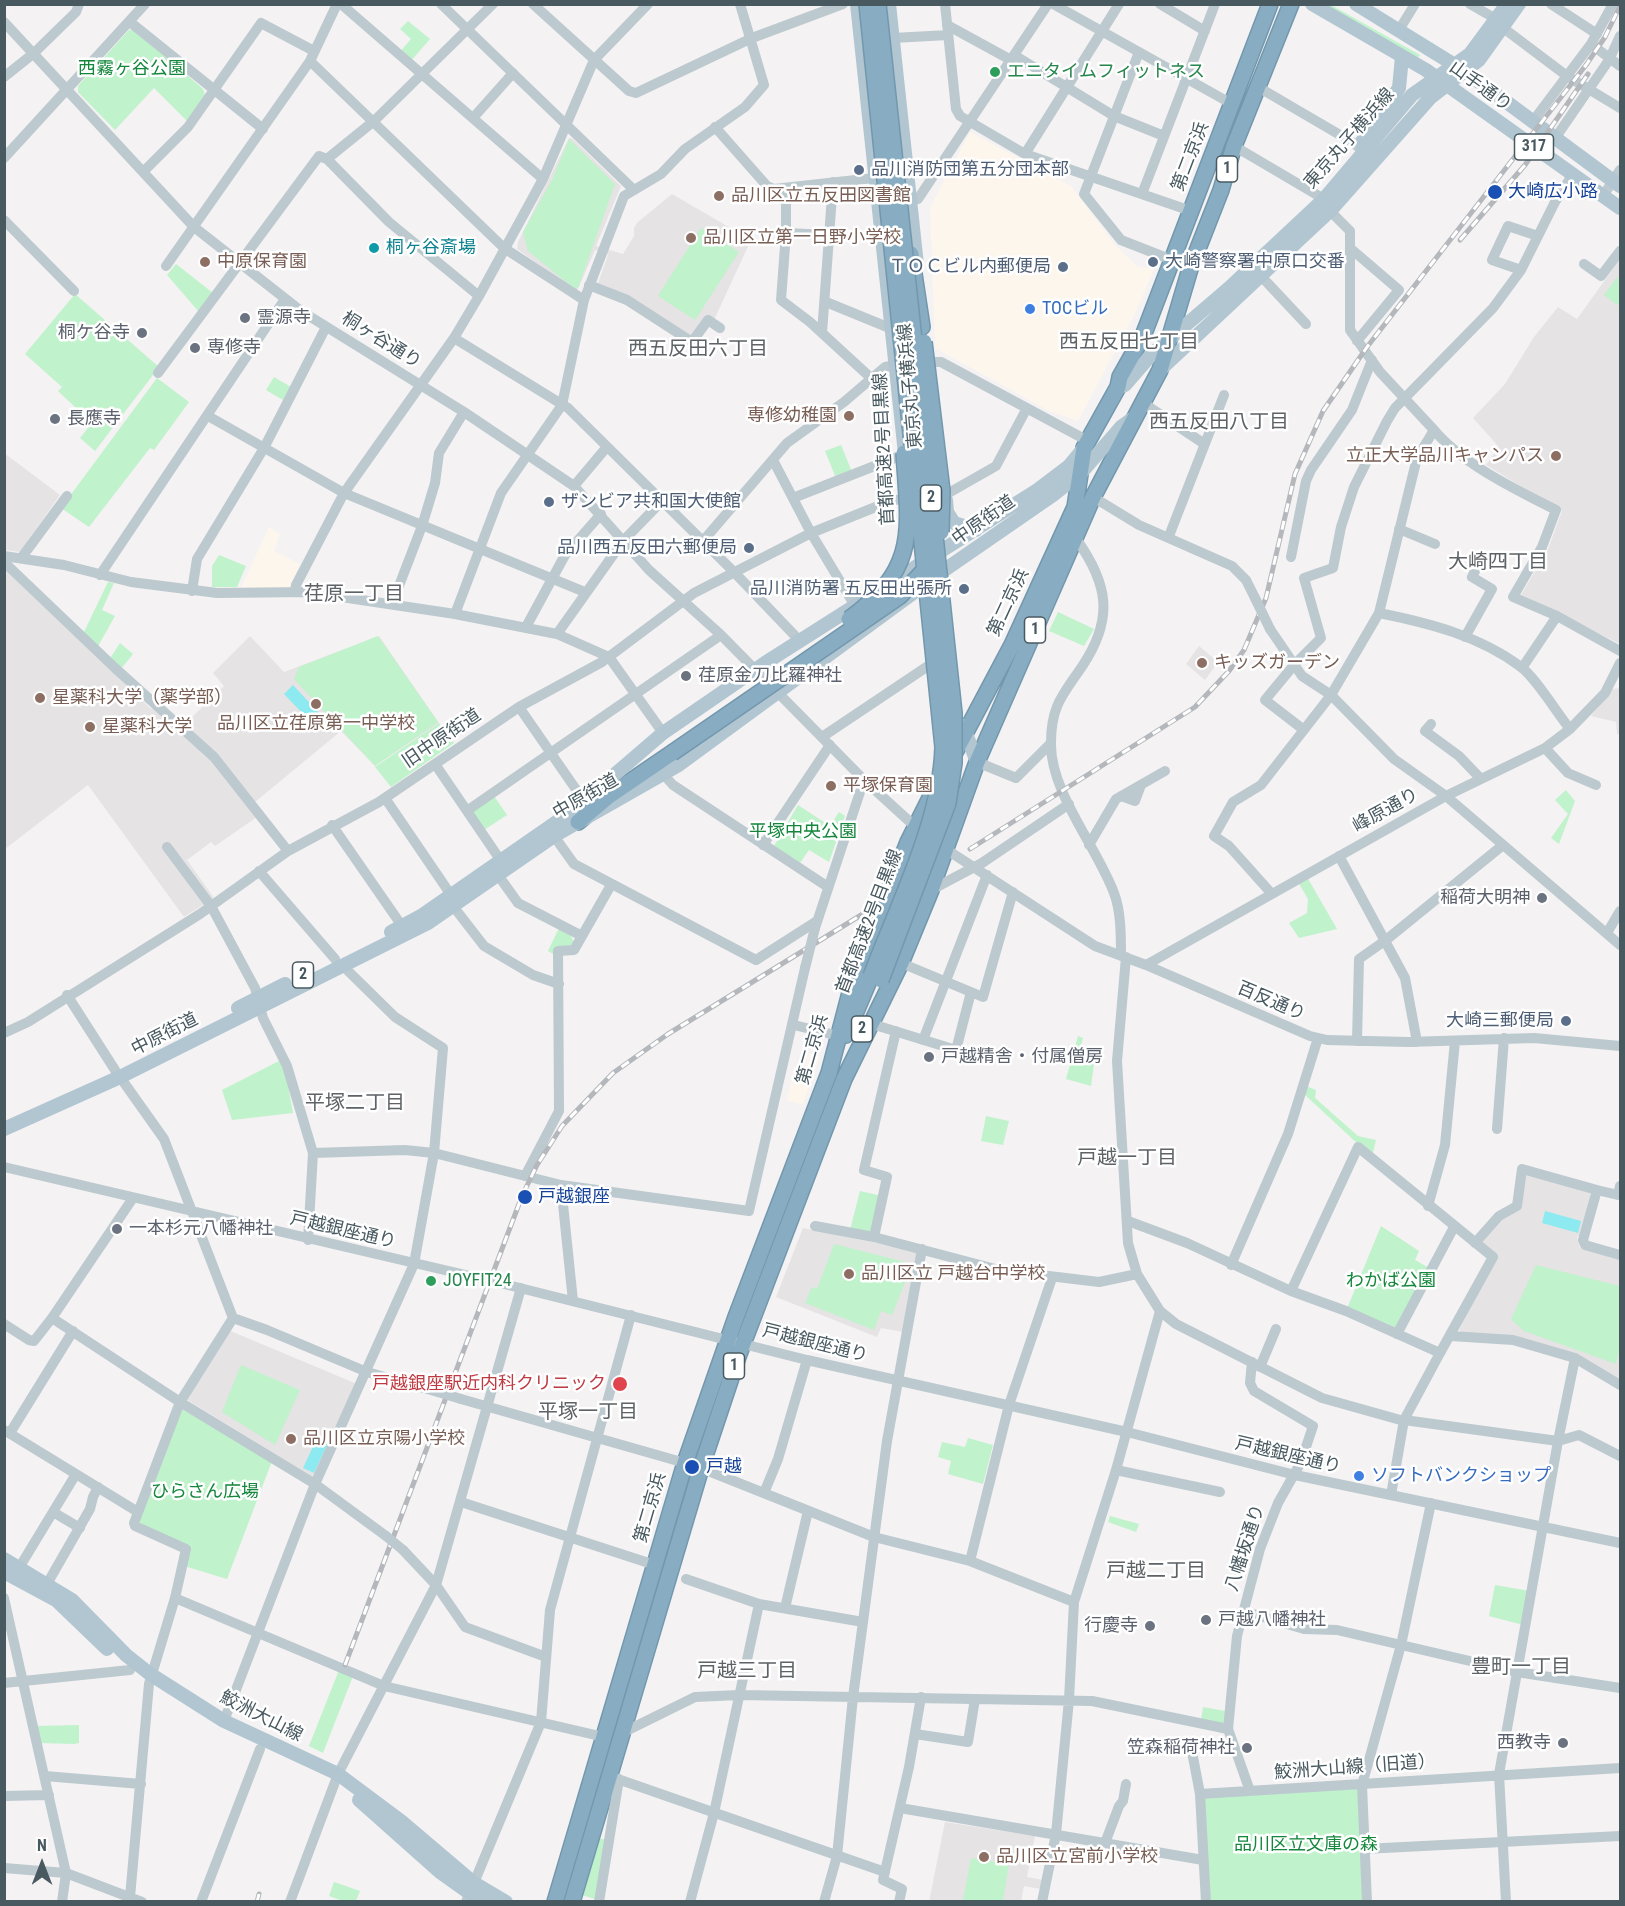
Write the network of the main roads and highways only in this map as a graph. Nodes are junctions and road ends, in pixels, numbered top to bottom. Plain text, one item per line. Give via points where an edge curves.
1 (857, 4) edge
2 (867, 4) edge
3 (879, 4) edge
4 (889, 4) edge
5 (1270, 4) edge
6 (1291, 4) edge
7 (1312, 4) edge
8 (1356, 4) edge
9 (1507, 4) edge
10 (1519, 4) edge
11 (1499, 23) junction
12 (1402, 57) junction
13 (1461, 69) junction
14 (1442, 82) junction
15 (1363, 151) junction
16 (1618, 179) edge
17 (906, 204) junction
18 (1327, 205) junction
19 (1620, 208) edge
20 (1190, 269) junction
21 (1202, 310) junction
22 (896, 329) junction
23 (1171, 337) junction
24 (927, 362) junction
25 (1160, 370) junction
26 (1118, 387) junction
27 (1135, 417) junction
28 (1086, 445) junction
29 (1081, 473) junction
30 (1053, 495) junction
31 (910, 499) junction
32 (1073, 512) junction
33 (976, 530) junction
34 (942, 552) junction
35 (920, 565) junction
36 (943, 571) junction
37 (886, 586) junction
38 (923, 587) junction
39 (965, 734) junction
40 (667, 744) junction
41 (976, 762) junction
42 (934, 791) junction
43 (584, 801) joint
44 (578, 822) junction
45 (452, 900) junction
46 (339, 962) junction
47 (876, 978) junction
48 (118, 1073) junction
49 (829, 1073) junction
50 (844, 1079) junction
51 (4, 1119) edge
52 (4, 1129) edge
53 (735, 1341) junction
54 (4, 1559) edge
55 (4, 1572) edge
56 (149, 1679) junction
57 (336, 1779) junction
58 (470, 1893) edge
59 (482, 1902) edge
60 (506, 1902) edge
61 (555, 1902) edge
62 (572, 1902) edge

1 - 22 main road, 東京丸子横浜線 / 2 via 874,178
2 - 22 highway, 首都高速2号目黒線 / 2, bridge
3 - 17 highway, 首都高速2号目黒線 / 2, bridge
4 - 17 main road, 東京丸子横浜線 / 2
5 - 26 highway, 第二京浜 / 1 via 1143,336
6 - 20 highway, 第二京浜 / 1
7 - 12 main road, 山手通り / 317
8 - 13 main road, 山手通り / 317
9 - 11 main road
10 - 11 main road
11 - 13 main road, 東京丸子横浜線 via 1479,60
12 - 14 main road, 山手通り / 317
12 - 15 main road via 1400,88 1361,141
13 - 14 main road, 東京丸子横浜線
13 - 16 main road, 山手通り / 317
14 - 15 main road, 東京丸子横浜線 via 1412,95
14 - 18 main road, 東京丸子横浜線
14 - 19 main road, 山手通り / 317
15 - 18 main road, 東京丸子横浜線
17 - 24 main road, 東京丸子横浜線 / 2
17 - 40 highway, 首都高速2号目黒線 / 2, bridge via 938,455 943,511 937,547 921,576 900,596
17 - 47 highway, 首都高速2号目黒線 / 2, bridge via 955,747 953,780 944,818
18 - 21 main road, 東京丸子横浜線
18 - 25 main road, 東京丸子横浜線
20 - 21 main road via 1184,309 1189,314
20 - 23 highway, 第二京浜 / 1
21 - 23 main road, 東京丸子横浜線
22 - 31 main road, 東京丸子横浜線 / 2
22 - 40 highway, 首都高速2号目黒線 / 2, bridge via 908,532 895,574 868,605
22 - 47 highway, 首都高速2号目黒線 / 2, bridge via 941,707 943,758 932,813
23 - 25 highway, 第二京浜 / 1
23 - 26 main road, 東京丸子横浜線 via 1125,385
24 - 33 main road via 933,377 947,512 954,523
24 - 34 main road, 東京丸子横浜線 / 2
25 - 27 highway, 第二京浜 / 1
26 - 28 highway, 第二京浜 / 1
27 - 29 main road, 中原街道 / 2 via 1120,427
27 - 41 highway, 第二京浜 / 1 via 1094,497
28 - 29 highway, 第二京浜 / 1
28 - 33 main road, 中原街道 / 2 via 1069,466
29 - 30 main road, 中原街道 / 2
29 - 32 highway, 第二京浜 / 1
30 - 32 main road via 1065,498
30 - 36 main road, 中原街道 / 2
31 - 35 main road, 東京丸子横浜線 / 2
31 - 37 main road, 東京丸子横浜線 / 2 via 902,554
32 - 39 highway, 第二京浜 / 1 via 1012,645
33 - 34 main road, 中原街道 / 2
34 - 35 main road, 中原街道 / 2
34 - 36 main road, 東京丸子横浜線 / 2
35 - 37 main road, 中原街道 / 2
35 - 38 main road, 東京丸子横浜線 / 2
36 - 38 main road, 中原街道 / 2
36 - 39 main road, 東京丸子横浜線 / 2
37 - 40 main road, 中原街道 / 2 via 755,669
38 - 42 main road, 東京丸子横浜線 / 2 via 939,742
38 - 44 main road, 中原街道 / 2 via 663,774
39 - 41 main road, 東京丸子横浜線 / 2
39 - 42 highway, 第二京浜 / 1
40 - 43 highway, 首都高速2号目黒線 / 2
40 - 44 highway, 首都高速2号目黒線 / 2
41 - 50 highway, 第二京浜 / 1 via 947,850 901,963
42 - 49 highway, 第二京浜 / 1 via 915,828 852,985
43 - 45 main road, 中原街道 / 2
44 - 45 main road, 中原街道 / 2
45 - 46 main road, 中原街道 / 2
45 - 46 main road, 中原街道 / 2 via 428,923
46 - 48 main road, 中原街道 / 2
47 - 49 highway, 首都高速2号目黒線 / 2
47 - 50 highway, 首都高速2号目黒線 / 2
48 - 51 main road, 中原街道 / 2
48 - 52 main road, 中原街道 / 2
49 - 53 highway, 第二京浜 / 1
50 - 53 highway, 第二京浜 / 1
53 - 61 highway, 第二京浜 / 1 via 685,1463
53 - 62 highway, 第二京浜 / 1 via 622,1733 614,1778 592,1833
54 - 56 main road, 鮫洲大山線 via 72,1600
55 - 56 main road, 鮫洲大山線 via 56,1600 129,1670
56 - 57 main road, 鮫洲大山線
56 - 57 main road, 鮫洲大山線 via 221,1729
57 - 58 main road, 鮫洲大山線 via 401,1821
58 - 59 main road, 鮫洲大山線
58 - 60 main road, 鮫洲大山線

